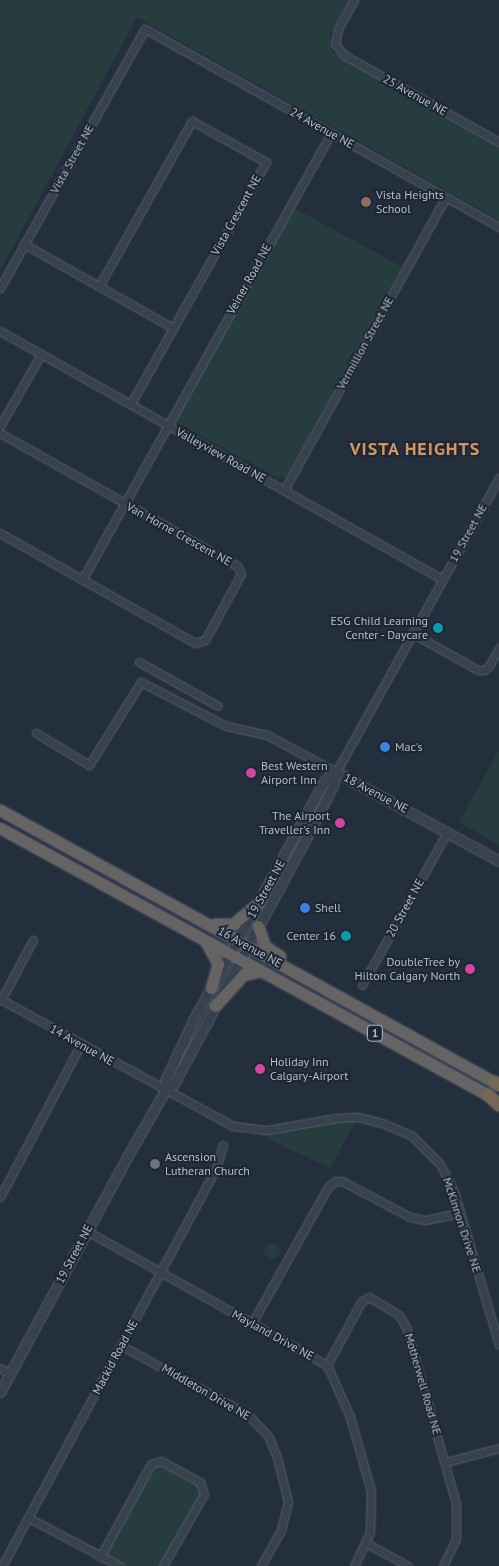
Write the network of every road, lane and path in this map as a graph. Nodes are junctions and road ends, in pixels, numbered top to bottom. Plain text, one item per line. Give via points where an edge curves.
1 (354, 0) edge
2 (145, 29) joint
3 (331, 133) junction
4 (499, 142) edge
5 (446, 197) junction
6 (499, 227) edge
7 (24, 244) junction
8 (99, 286) junction
9 (0, 288) edge
10 (174, 328) junction
11 (0, 331) edge
12 (41, 354) junction
13 (131, 404) junction
14 (169, 425) junction
15 (0, 426) edge
16 (0, 433) edge
17 (499, 478) edge
18 (284, 490) junction
19 (125, 504) junction
20 (0, 533) edge
21 (442, 579) junction
22 (82, 580) junction
23 (412, 633) junction
24 (499, 648) edge
25 (139, 662) dead end
26 (218, 706) dead end
27 (36, 733) dead end
28 (336, 772) junction
29 (0, 810) edge
30 (0, 828) edge
31 (447, 832) junction
32 (499, 861) edge
33 (259, 902) junction
34 (208, 923) junction
35 (258, 926) junction
36 (204, 939) junction
37 (33, 940) dead end
38 (242, 943) junction
39 (235, 956) junction
40 (261, 971) junction
41 (362, 985) dead end
42 (211, 988) junction
43 (0, 999) edge
44 (347, 1000) junction
45 (215, 1006) junction
46 (81, 1044) junction
47 (496, 1084) edge
48 (165, 1091) junction
49 (495, 1100) edge
50 (223, 1145) dead end
51 (3, 1185) edge
52 (0, 1197) edge
53 (460, 1213) junction
54 (87, 1231) junction
55 (160, 1272) junction
56 (252, 1323) junction
57 (498, 1334) edge
58 (499, 1345) edge
59 (122, 1346) junction
60 (328, 1365) junction
61 (0, 1368) edge
62 (10, 1374) junction
63 (0, 1392) edge
64 (499, 1448) edge
65 (446, 1462) junction
66 (29, 1518) junction
67 (366, 1543) junction
68 (100, 1557) junction
69 (2, 1566) edge
70 (120, 1566) edge
71 (163, 1566) edge
72 (261, 1566) edge
73 (354, 1566) edge
74 (408, 1566) edge
75 (443, 1566) edge

1 - 4 street, 25 Avenue NE via 338,29 336,44 344,55
2 - 3 street, 24 Avenue NE
2 - 7 street, Vista Street NE
3 - 5 street, 24 Avenue NE
3 - 14 street, Veiner Road NE
5 - 6 street, 24 Avenue NE
5 - 18 street, Vermillion Street NE
7 - 8 street
7 - 9 street, Vista Street NE
8 - 10 street
8 - 10 street, Vista Crescent NE via 192,121 266,162
10 - 13 street, Vista Crescent NE
11 - 12 street, Valleyview Road NE
12 - 13 street, Valleyview Road NE
12 - 15 street
13 - 14 street, Valleyview Road NE
14 - 18 street, Valleyview Road NE
14 - 19 street, Veiner Road NE
16 - 19 street, Van Horne Crescent NE
17 - 21 street, 19 Street NE
18 - 21 street, Valleyview Road NE
19 - 22 street, Veiner Road NE
19 - 22 street, Van Horne Crescent NE via 239,568 241,576 205,640 195,643
20 - 22 street, Van Horne Crescent NE
21 - 23 street, 19 Street NE
23 - 24 street via 478,670 489,666
23 - 28 street, 19 Street NE
25 - 26 street
27 - 28 street, 18 Avenue NE via 82,764 89,765 142,682 226,726 267,735
28 - 31 street, 18 Avenue NE
28 - 33 street, 19 Street NE via 325,780
28 - 35 street, 19 Street NE via 312,827
29 - 34 highway, 16 Avenue NE / 1
30 - 36 highway, 16 Avenue NE / 1
31 - 32 street, 18 Avenue NE
31 - 41 street, 20 Street NE
33 - 34 highway via 229,925
33 - 38 street, 19 Street NE
34 - 38 highway, 16 Avenue NE / 1
35 - 38 street, 19 Street NE
35 - 44 highway via 265,946 339,989
36 - 39 highway, 16 Avenue NE / 1
36 - 42 highway via 218,964
37 - 43 street
38 - 39 street, 19 Street NE
38 - 44 highway, 16 Avenue NE / 1
39 - 40 highway, 16 Avenue NE / 1
39 - 42 street, 19 Street NE
39 - 45 street, 19 Street NE
40 - 45 highway via 244,974
40 - 49 highway, 16 Avenue NE / 1
42 - 48 street, 19 Street NE via 165,1081
43 - 46 street, 14 Avenue NE
44 - 47 highway, 16 Avenue NE / 1
45 - 48 street, 19 Street NE via 173,1084
46 - 48 street, 14 Avenue NE
46 - 51 street
48 - 53 street, McKinnon Drive NE via 221,1122 245,1129 267,1130 348,1117 392,1126 412,1136 435,1157 446,1174
48 - 54 street, 19 Street NE
50 - 55 street, Mackid Road NE via 221,1159
51 - 52 street
53 - 56 street via 426,1220 410,1217 342,1181 335,1181 325,1193
53 - 57 street, McKinnon Drive NE
54 - 55 street, Mayland Drive NE
54 - 62 street, 19 Street NE
55 - 56 street, Mayland Drive NE
55 - 59 street, Mackid Road NE
56 - 60 street, Mayland Drive NE
57 - 58 street, McKinnon Drive NE
59 - 66 street, Mackid Road NE
59 - 72 street, Middleton Drive NE via 247,1414 268,1436 286,1485 288,1502 281,1530
60 - 65 street, Motherwell Road NE via 361,1302 368,1297 399,1314 406,1327
60 - 67 street, Mayland Drive NE via 350,1417 371,1491 372,1509
61 - 62 street
62 - 63 street, 19 Street NE
64 - 65 street
65 - 75 street, Motherwell Road NE via 458,1520 456,1539
66 - 68 street
66 - 69 street, Mackid Road NE
67 - 73 street, Mayland Drive NE
67 - 74 street
68 - 70 street
68 - 71 street via 152,1464 161,1462 200,1482 204,1494

